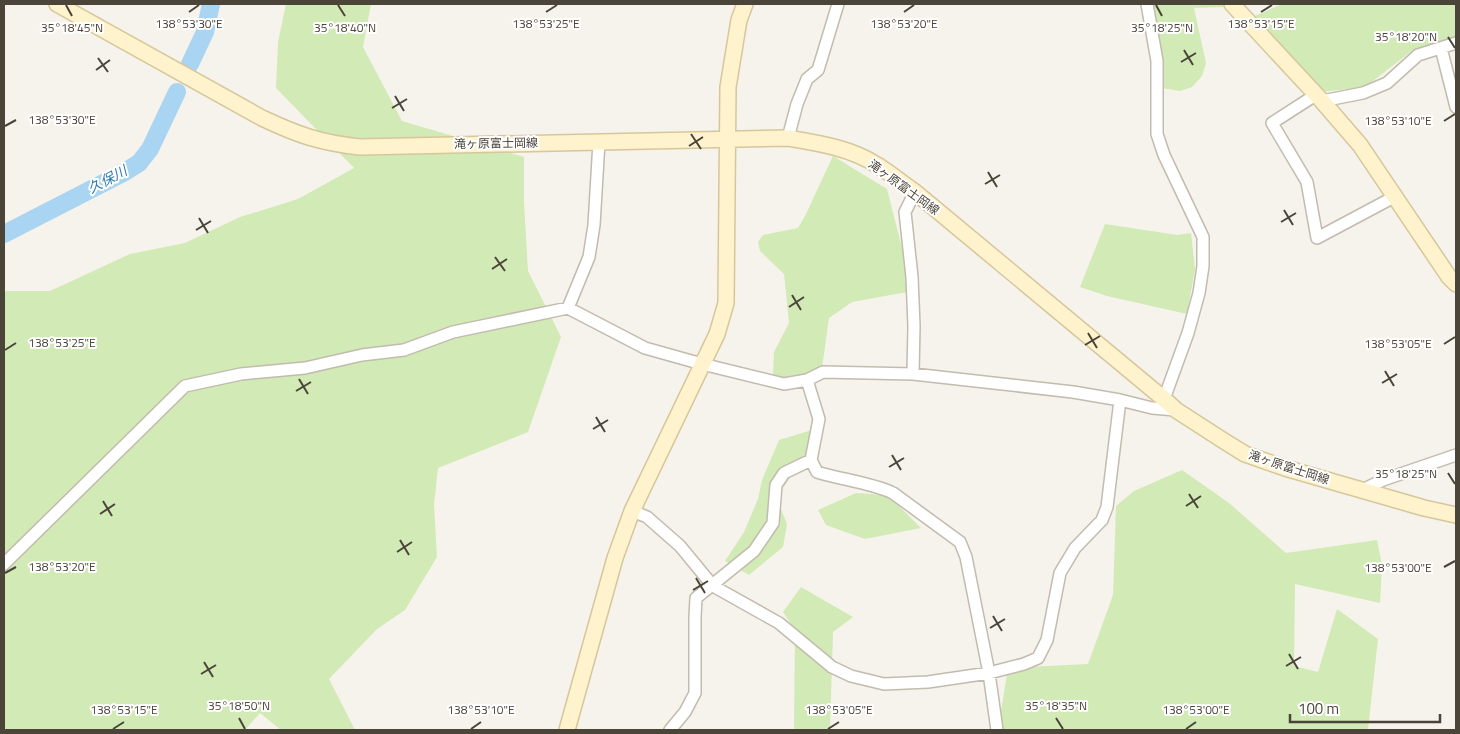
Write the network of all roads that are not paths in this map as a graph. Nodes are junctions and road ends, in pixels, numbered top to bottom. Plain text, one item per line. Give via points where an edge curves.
1 (57, 4) edge
2 (745, 4) edge
3 (838, 4) edge
4 (1147, 4) edge
5 (1232, 4) edge
6 (1456, 43) edge
7 (1441, 48) junction
8 (1320, 98) junction
9 (1456, 107) edge
10 (788, 138) junction
11 (728, 140) junction
12 (598, 142) junction
13 (915, 192) junction
14 (1394, 197) junction
15 (1456, 284) edge
16 (568, 308) junction
17 (702, 364) junction
18 (913, 374) junction
19 (807, 380) junction
20 (1164, 398) junction
21 (1120, 400) junction
22 (1176, 410) junction
23 (1456, 455) edge
24 (811, 460) junction
25 (1362, 490) junction
26 (632, 511) junction
27 (1456, 515) edge
28 (4, 564) edge
29 (713, 586) junction
30 (989, 673) junction
31 (567, 730) edge
32 (670, 730) edge
33 (997, 730) edge

1 - 12 main road, 滝ヶ原富士岡線 via 262,118 319,141 360,147
2 - 11 main road via 739,20 728,87
3 - 10 street via 818,70 806,80
4 - 20 street via 1157,61 1157,134 1164,156 1203,237 1200,293
5 - 8 main road
6 - 7 street
7 - 8 street via 1418,55 1387,83 1363,93
7 - 9 street
8 - 14 main road via 1360,145
8 - 14 street via 1272,123 1307,182 1317,238
10 - 11 main road, 滝ヶ原富士岡線
10 - 13 main road, 滝ヶ原富士岡線 via 854,154 876,164
11 - 12 main road, 滝ヶ原富士岡線
11 - 17 main road via 726,303 717,334
12 - 16 street via 589,257
13 - 18 street via 905,212 914,308
13 - 20 main road, 滝ヶ原富士岡線
14 - 15 main road
16 - 17 street via 645,348
16 - 28 street via 453,332 404,350 362,355 305,368 240,374 185,386
17 - 19 street via 784,384
17 - 26 main road
18 - 19 street via 823,372
18 - 21 street
19 - 24 street via 819,419
20 - 22 main road, 滝ヶ原富士岡線
21 - 22 street
21 - 30 street via 1107,507 1102,520 1075,548 1060,573 1046,640 1038,658
22 - 25 main road, 滝ヶ原富士岡線 via 1246,454
23 - 25 street
24 - 29 street via 784,473 776,485 773,523 754,551
24 - 30 street via 817,472 893,493 960,542 966,557
25 - 27 main road, 滝ヶ原富士岡線
26 - 29 street via 647,517 680,546
26 - 31 main road
29 - 30 street via 779,623 832,668 851,676 884,684 928,682
29 - 32 street via 696,598 695,693
30 - 33 street

